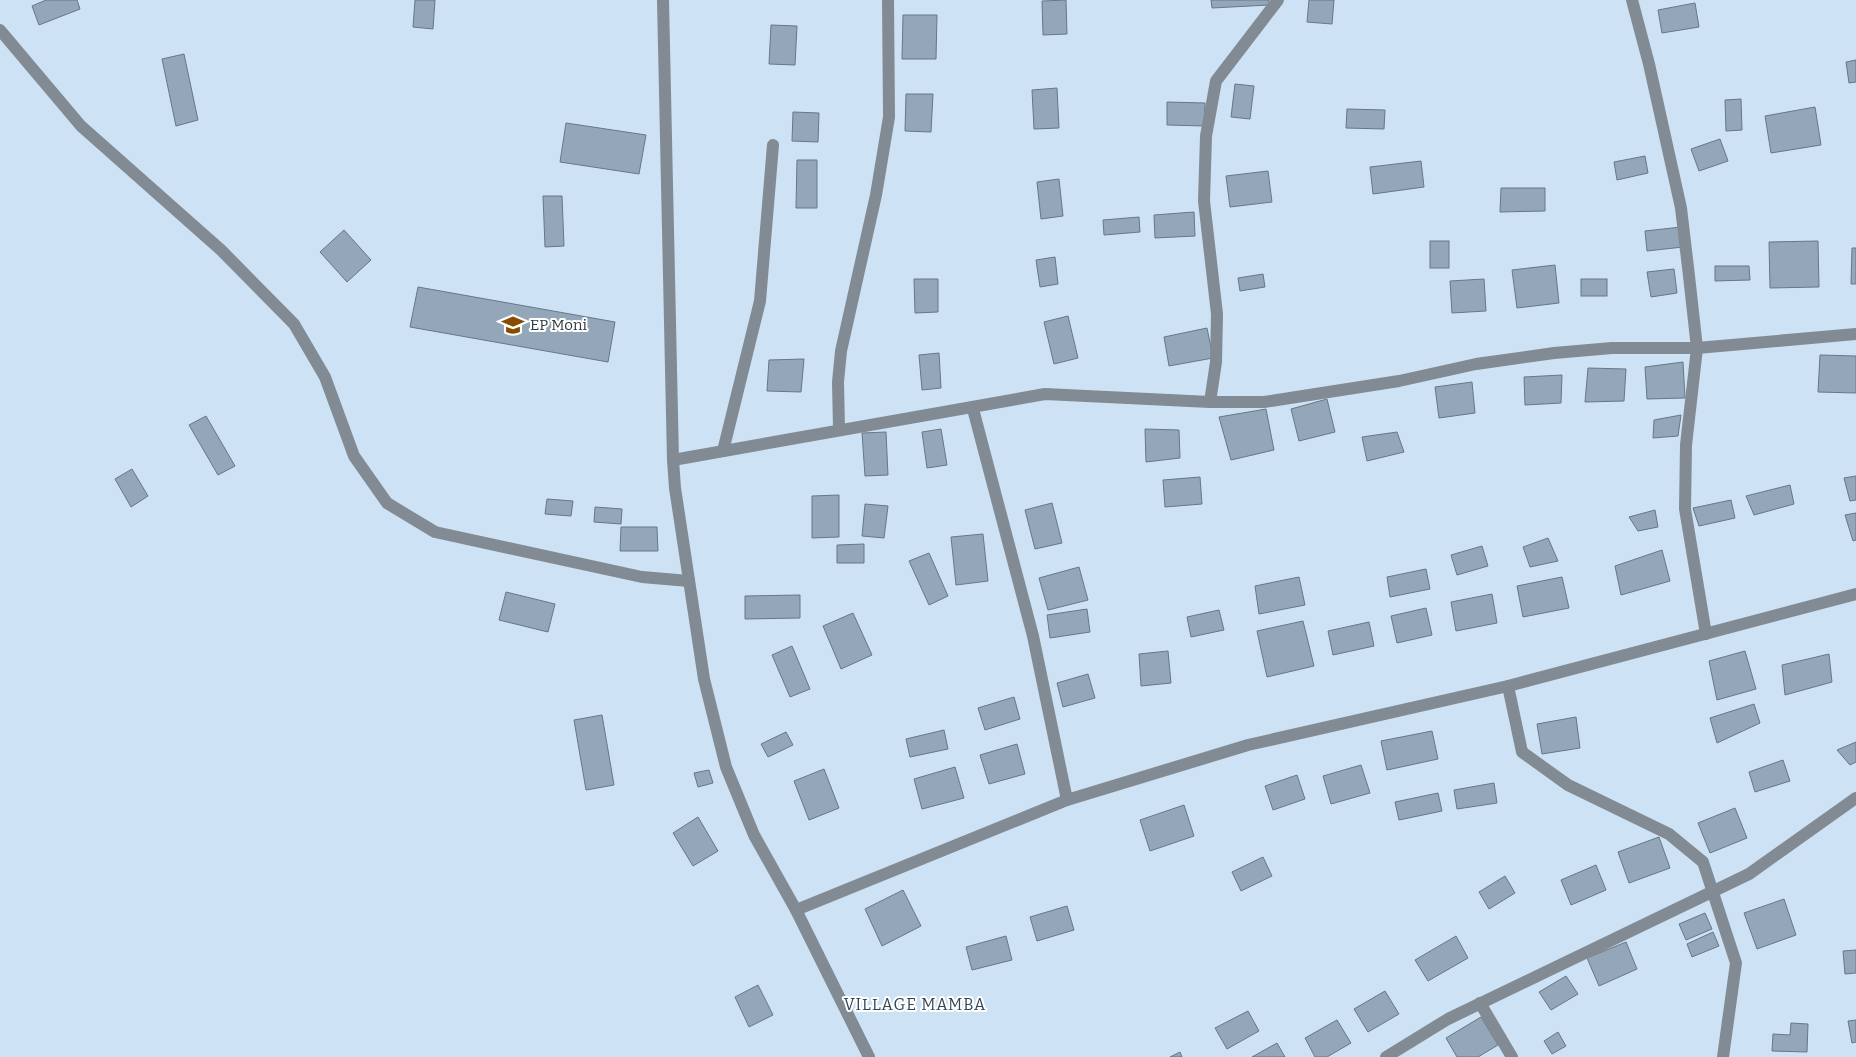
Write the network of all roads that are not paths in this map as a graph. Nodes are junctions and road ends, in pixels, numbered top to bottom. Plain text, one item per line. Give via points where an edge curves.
1 (663, 0) edge
2 (888, 0) edge
3 (1278, 0) edge
4 (1632, 0) edge
5 (0, 30) edge
6 (772, 146) dead end
7 (1856, 334) edge
8 (1697, 348) junction
9 (1210, 402) junction
10 (973, 408) junction
11 (839, 430) junction
12 (723, 452) junction
13 (673, 460) junction
14 (689, 581) junction
15 (1856, 594) edge
16 (1706, 634) junction
17 (1508, 686) junction
18 (1856, 798) edge
19 (1067, 800) junction
20 (1714, 891) junction
21 (796, 910) junction
22 (1480, 1003) junction
23 (869, 1057) edge
24 (1386, 1057) edge
25 (1512, 1057) edge
26 (1723, 1057) edge

1 - 13 street
2 - 11 street via 889,117 876,195 841,351
3 - 9 street via 1216,81 1208,127 1204,202 1217,314 1216,362
4 - 8 street via 1681,208
5 - 14 street via 81,126 220,250 294,324 325,376 354,456 387,503 435,532 642,577
6 - 12 street via 760,301
7 - 8 street
8 - 9 street via 1612,348 1554,353 1264,402
8 - 16 street via 1686,445 1685,509
9 - 10 street via 1045,394
10 - 11 street
10 - 19 street via 1033,636
11 - 12 street
12 - 13 street
13 - 14 street
14 - 21 street via 704,680 726,767 754,835
15 - 16 street
16 - 17 street
17 - 19 street via 1248,745
17 - 20 street via 1522,752 1568,786 1670,834 1704,862
18 - 20 street via 1749,874
19 - 21 street
20 - 22 street
20 - 26 street via 1736,963
21 - 23 street
22 - 24 street
22 - 25 street

